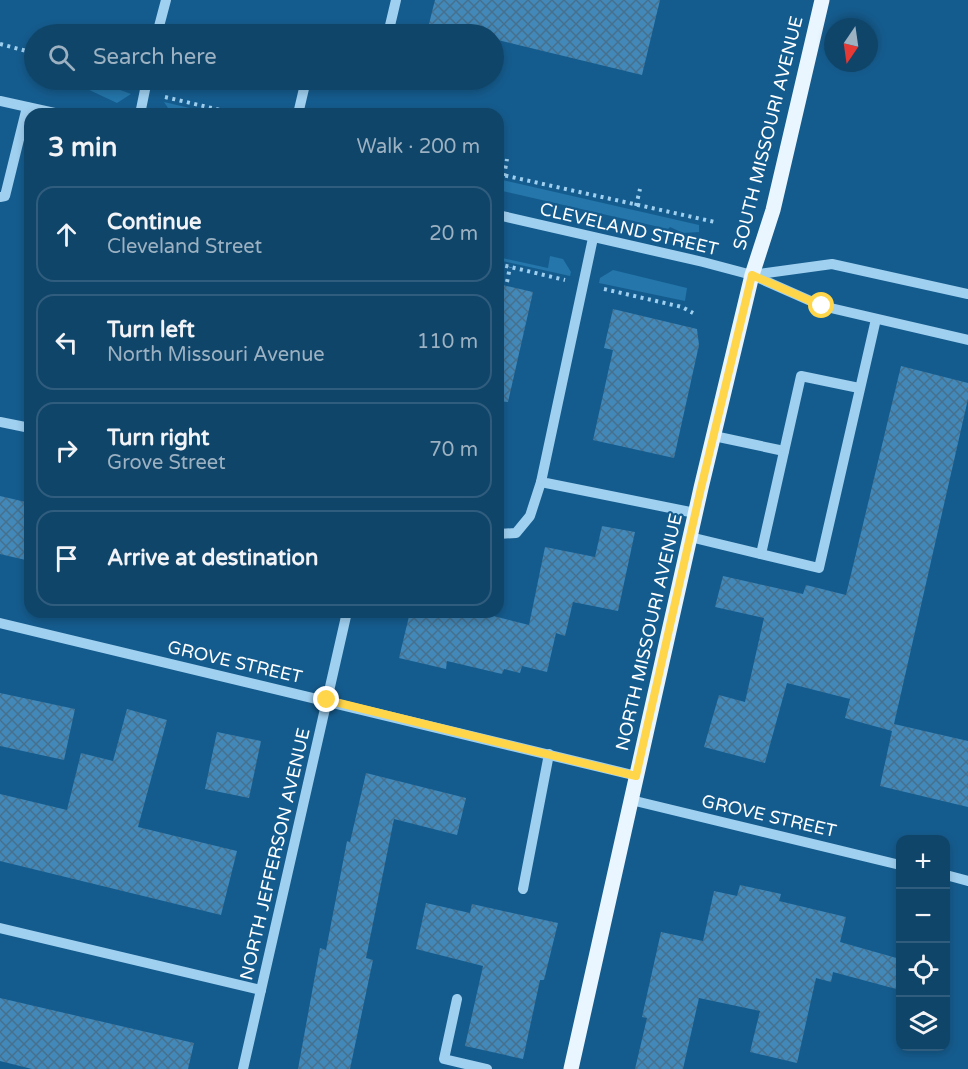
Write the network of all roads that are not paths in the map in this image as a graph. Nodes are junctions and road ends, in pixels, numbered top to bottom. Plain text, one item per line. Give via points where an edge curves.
1 (166, 0) edge
2 (396, 0) edge
3 (822, 0) edge
4 (160, 24) edge
5 (390, 24) edge
6 (145, 90) edge
7 (304, 90) edge
8 (0, 101) edge
9 (27, 107) joint
10 (31, 108) edge
11 (141, 108) edge
12 (299, 108) edge
13 (24, 119) edge
14 (0, 197) edge
15 (504, 216) edge
16 (593, 238) junction
17 (752, 275) junction
18 (968, 294) edge
19 (876, 319) junction
20 (968, 340) edge
21 (859, 388) junction
22 (0, 422) edge
23 (24, 427) edge
24 (714, 436) junction
25 (784, 451) junction
26 (541, 482) junction
27 (695, 513) junction
28 (504, 534) edge
29 (690, 537) junction
30 (762, 554) junction
31 (346, 618) edge
32 (0, 623) edge
33 (327, 700) junction
34 (549, 754) junction
35 (636, 776) junction
36 (631, 801) junction
37 (896, 864) edge
38 (950, 876) edge
39 (968, 881) edge
40 (523, 889) dead end
41 (0, 928) edge
42 (261, 990) junction
43 (457, 999) dead end
44 (443, 1064) edge
45 (243, 1069) edge
46 (487, 1069) edge
47 (571, 1069) edge

1 - 4 street
2 - 5 street
3 - 17 main road, SOUTH MISSOURI AVENUE via 773,210
6 - 11 street
7 - 12 street
8 - 9 street
9 - 10 street
13 - 14 street via 5,196
15 - 16 street, CLEVELAND STREET
16 - 17 street, CLEVELAND STREET
16 - 26 street
17 - 18 street, CLEVELAND STREET via 832,264
17 - 19 street, CLEVELAND STREET via 822,306
17 - 24 main road, NORTH MISSOURI AVENUE
19 - 20 street, CLEVELAND STREET
19 - 21 street
21 - 25 street via 801,376
21 - 30 street via 819,568
22 - 23 street
24 - 25 street
24 - 27 main road, NORTH MISSOURI AVENUE
25 - 30 street
26 - 27 street
26 - 28 street via 530,516 516,533
27 - 29 main road, NORTH MISSOURI AVENUE
29 - 30 street
29 - 35 main road, NORTH MISSOURI AVENUE
31 - 33 street, NORTH JEFFERSON AVENUE
32 - 33 street, GROVE STREET
33 - 34 street, GROVE STREET
33 - 42 street, NORTH JEFFERSON AVENUE
34 - 35 street, GROVE STREET
34 - 40 street
35 - 36 main road, NORTH MISSOURI AVENUE
36 - 37 street, GROVE STREET
36 - 47 main road, NORTH MISSOURI AVENUE
38 - 39 street
41 - 42 street
42 - 45 street, NORTH JEFFERSON AVENUE
43 - 44 street
44 - 46 street

